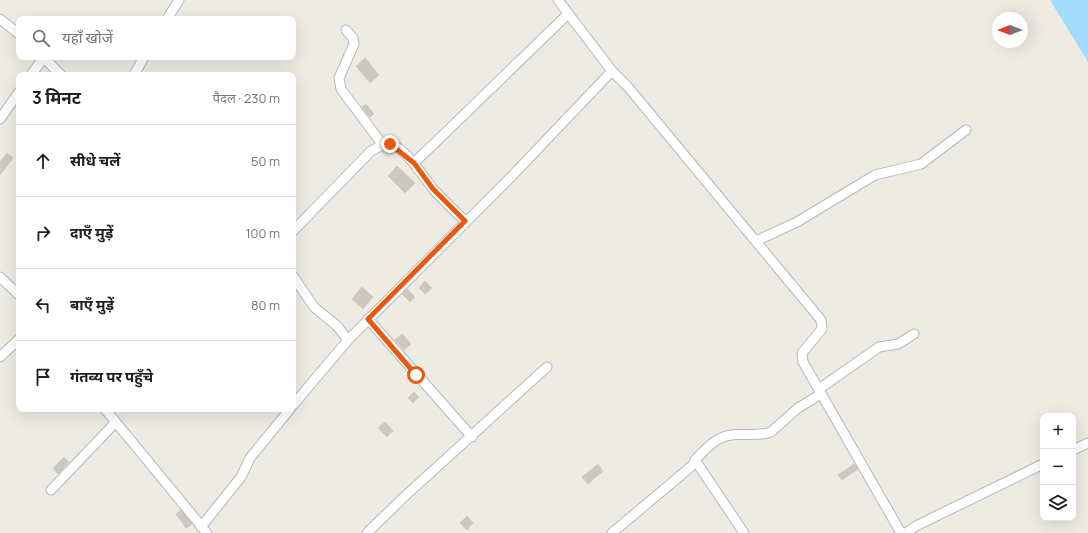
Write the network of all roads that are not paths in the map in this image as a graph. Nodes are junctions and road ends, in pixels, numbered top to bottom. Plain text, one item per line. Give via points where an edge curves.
1 (179, 0) edge
2 (558, 0) edge
3 (568, 14) junction
4 (169, 16) edge
5 (0, 19) edge
6 (346, 30) dead end
7 (16, 32) edge
8 (41, 60) edge
9 (46, 60) edge
10 (142, 60) edge
11 (612, 71) junction
12 (33, 72) edge
13 (59, 72) edge
14 (136, 72) edge
15 (16, 96) edge
16 (0, 119) edge
17 (966, 130) dead end
18 (382, 144) junction
19 (414, 163) junction
20 (465, 221) junction
21 (296, 227) edge
22 (756, 241) junction
23 (0, 277) edge
24 (296, 280) edge
25 (16, 292) edge
26 (368, 319) junction
27 (914, 334) dead end
28 (348, 340) junction
29 (16, 342) edge
30 (0, 357) edge
31 (547, 367) dead end
32 (820, 392) junction
33 (296, 401) edge
34 (107, 412) edge
35 (288, 412) edge
36 (116, 423) junction
37 (472, 437) junction
38 (1088, 443) edge
39 (1075, 449) edge
40 (695, 460) junction
41 (1040, 465) edge
42 (51, 490) dead end
43 (204, 530) edge
44 (367, 533) edge
45 (612, 533) edge
46 (744, 533) edge
47 (901, 533) edge
48 (906, 533) edge

1 - 4 street
2 - 3 street
3 - 11 street
3 - 19 street
5 - 7 street
6 - 18 street via 353,38 354,44 339,83
8 - 12 street
9 - 13 street
10 - 14 street
11 - 20 street via 511,177
11 - 22 street
15 - 16 street
17 - 22 street via 921,164 875,175 797,222
18 - 19 street via 390,144
18 - 21 street via 371,150
19 - 20 street via 433,189
20 - 26 street
22 - 32 street via 821,320 822,330 806,348 802,358
23 - 25 street
24 - 28 street via 314,307 337,326
26 - 28 street
26 - 37 street
27 - 32 street via 898,344 879,347
28 - 33 street
29 - 30 street
31 - 37 street
32 - 40 street via 771,432 719,438
32 - 47 street
34 - 36 street
35 - 43 street via 250,458 241,477
36 - 42 street
36 - 43 street
37 - 44 street
38 - 39 street
40 - 45 street via 693,465
40 - 46 street
41 - 48 street

